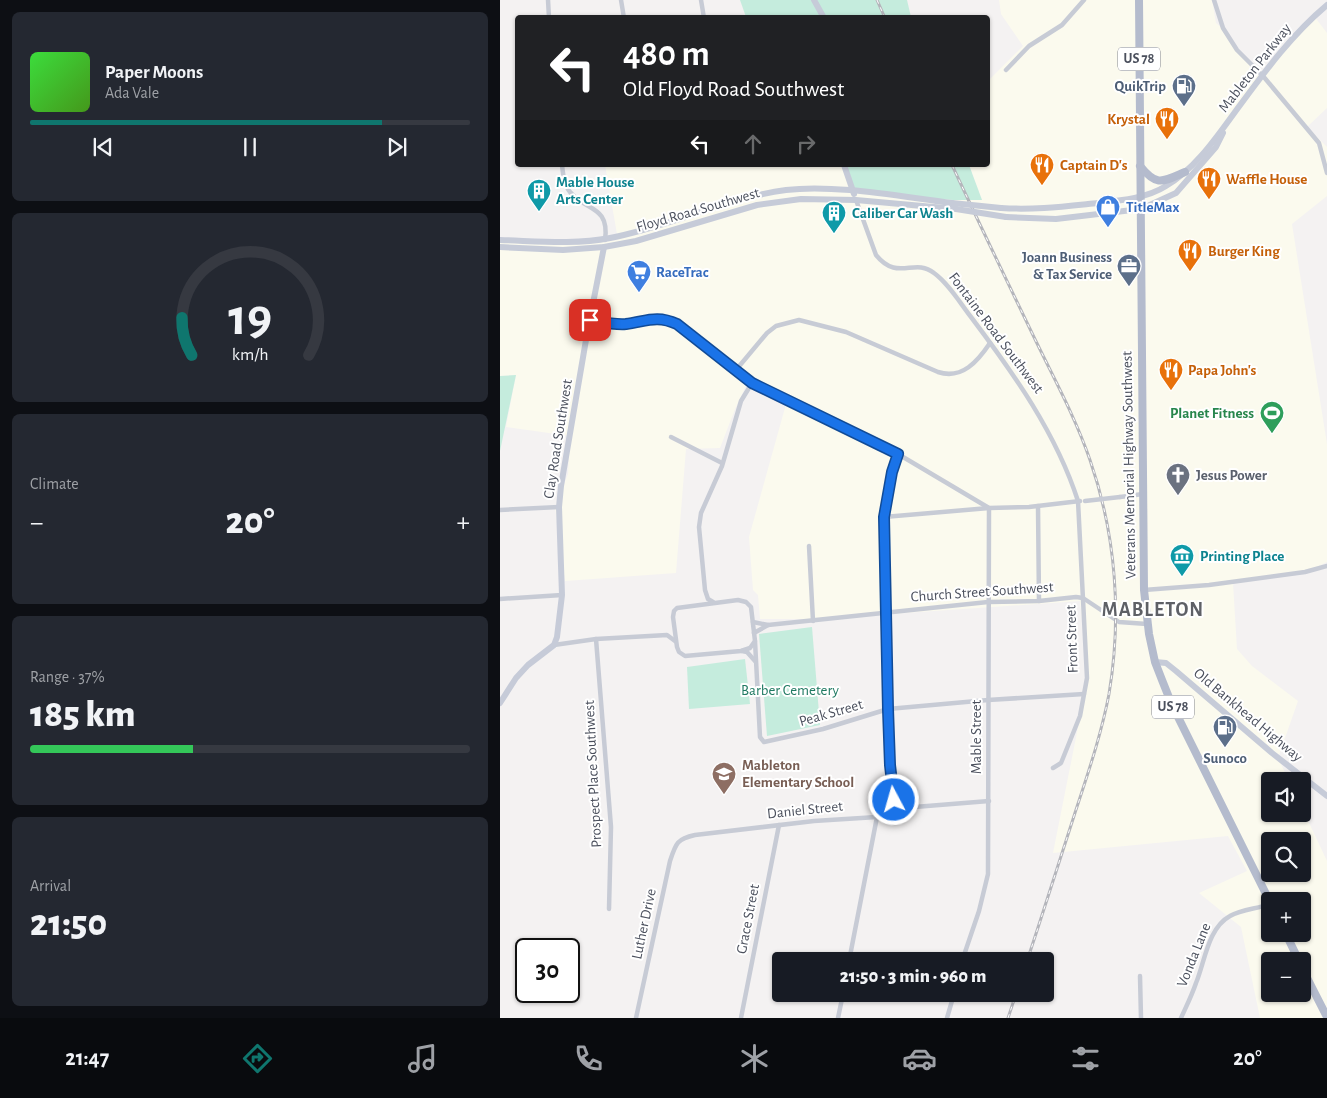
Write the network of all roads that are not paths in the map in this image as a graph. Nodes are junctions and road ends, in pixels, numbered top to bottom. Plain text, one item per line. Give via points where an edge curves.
1 (548, 0) edge
2 (621, 0) edge
3 (701, 0) edge
4 (814, 0) edge
5 (1084, 0) edge
6 (1139, 0) edge
7 (1214, 0) edge
8 (1327, 5) edge
9 (550, 15) edge
10 (624, 15) edge
11 (704, 15) edge
12 (822, 15) edge
13 (1006, 70) dead end
14 (1264, 76) junction
15 (1226, 125) junction
16 (1140, 166) junction
17 (1326, 166) edge
18 (562, 167) edge
19 (845, 167) edge
20 (1185, 172) junction
21 (1327, 173) edge
22 (853, 192) junction
23 (1140, 196) junction
24 (856, 200) junction
25 (954, 206) junction
26 (1141, 209) junction
27 (606, 239) junction
28 (500, 240) edge
29 (500, 247) edge
30 (604, 248) junction
31 (590, 320) junction
32 (990, 343) junction
33 (736, 370) junction
34 (752, 383) junction
35 (671, 437) dead end
36 (898, 454) junction
37 (722, 464) junction
38 (1144, 494) junction
39 (1078, 501) junction
40 (1038, 506) junction
41 (559, 507) junction
42 (989, 508) junction
43 (500, 510) edge
44 (884, 517) junction
45 (809, 546) dead end
46 (1327, 566) edge
47 (705, 590) junction
48 (1144, 590) junction
49 (562, 595) junction
50 (1083, 598) junction
51 (500, 600) edge
52 (1039, 601) junction
53 (713, 602) junction
54 (988, 602) junction
55 (698, 604) junction
56 (886, 612) junction
57 (814, 621) junction
58 (753, 622) junction
59 (674, 624) junction
60 (1147, 624) junction
61 (768, 625) junction
62 (754, 632) junction
63 (667, 635) junction
64 (596, 639) junction
65 (754, 641) junction
66 (676, 642) junction
67 (554, 646) junction
68 (740, 651) junction
69 (1156, 662) junction
70 (756, 664) junction
71 (1084, 694) junction
72 (988, 700) junction
73 (500, 703) edge
74 (888, 709) junction
75 (1053, 768) dead end
76 (1327, 796) edge
77 (989, 801) junction
78 (890, 809) junction
79 (878, 817) junction
80 (779, 825) junction
81 (683, 838) joint
82 (1265, 892) edge
83 (1261, 907) edge
84 (609, 909) dead end
85 (852, 952) edge
86 (965, 952) edge
87 (1140, 976) dead end
88 (1311, 986) edge
89 (841, 1002) edge
90 (952, 1002) edge
91 (1327, 1017) edge
92 (636, 1018) edge
93 (742, 1018) edge
94 (838, 1018) edge
95 (947, 1018) edge
96 (1141, 1018) edge
97 (1181, 1018) edge

1 - 9 street
2 - 10 street
3 - 11 street
4 - 12 main road
5 - 13 street via 1062,25 1029,46
6 - 16 main road, Veterans Memorial Highway Southwest / US 78
7 - 14 street via 1230,40
8 - 14 main road, Mableton Parkway via 1303,27
14 - 15 main road, Mableton Parkway
14 - 17 street via 1319,143
15 - 20 main road, Mableton Parkway
15 - 26 main road, Mableton Parkway via 1216,147 1176,193
16 - 20 main road via 1156,181
16 - 23 main road, Veterans Memorial Highway Southwest / US 78
17 - 21 street
18 - 27 street via 569,191 599,213 606,226
19 - 22 main road, Fontaine Road Southwest
20 - 23 main road, Mableton Parkway via 1165,187
22 - 24 main road, Fontaine Road Southwest
22 - 25 main road, Floyd Road Southwest
22 - 27 main road, Floyd Road Southwest via 810,189 776,192
23 - 25 main road, Floyd Road Southwest, bridge via 1028,210
23 - 26 main road, Veterans Memorial Highway Southwest / US 78
24 - 25 main road, Floyd Road Southwest
24 - 30 main road, Floyd Road Southwest via 809,198 771,202
24 - 32 street, Fontaine Road Southwest via 880,261 892,268 924,268 934,272
25 - 26 main road, Floyd Road Southwest, bridge via 1006,217 1056,219
26 - 38 main road, Veterans Memorial Highway Southwest / US 78
27 - 28 main road, Floyd Road Southwest via 574,242
27 - 30 street
29 - 30 main road, Floyd Road Southwest
30 - 31 main road, Clay Road Southwest
31 - 33 street via 617,324 654,318 668,320
31 - 41 main road, Clay Road Southwest
32 - 33 street via 980,358 964,371 949,375 846,332 799,320 776,326 767,333
32 - 39 street, Fontaine Road Southwest via 1036,409 1064,462
33 - 34 street
34 - 36 street
34 - 37 street via 738,410
35 - 37 street
36 - 42 street
36 - 44 street
37 - 47 street via 698,527
38 - 39 street, bridge
38 - 48 main road, Veterans Memorial Highway Southwest / US 78
39 - 40 street
39 - 50 street, Front Street
40 - 42 street
40 - 52 street
41 - 43 street
41 - 49 main road, Clay Road Southwest
42 - 44 street
42 - 54 street, Mable Street
44 - 56 street
45 - 57 street
46 - 48 street via 1202,586
47 - 53 street via 708,600
47 - 55 street via 703,600
48 - 60 main road, Veterans Memorial Highway Southwest / US 78
49 - 51 street
49 - 67 main road, Clay Road Southwest
50 - 52 street, Church Street Southwest
50 - 60 street via 1119,622
50 - 71 street, Front Street via 1087,678
52 - 54 street, Church Street Southwest
53 - 55 street
53 - 58 street via 746,602 751,607
54 - 56 street, Church Street Southwest
54 - 72 street, Mable Street
55 - 59 street via 677,608
56 - 57 street, Church Street Southwest
56 - 74 street
57 - 61 street, Church Street Southwest
58 - 61 street, Church Street Southwest
58 - 62 street
59 - 63 street
59 - 66 street
60 - 69 main road, Veterans Memorial Highway Southwest / US 78
61 - 62 street
62 - 65 street
63 - 64 street
63 - 66 street
64 - 67 street
64 - 84 street, Prospect Place Southwest via 611,827
65 - 68 street via 750,648
65 - 70 street
66 - 68 street via 679,652 685,656
67 - 73 main road via 528,665
68 - 70 street via 747,652
69 - 76 main road, Old Bankhead Highway via 1166,663
69 - 82 main road, Veterans Memorial Highway Southwest / US 78 via 1171,702
70 - 74 street, Peak Street via 760,737 764,742 823,729
71 - 72 street, Peak Street
71 - 75 street, Front Street via 1072,737 1061,763
72 - 74 street, Peak Street
72 - 77 street, Mable Street
74 - 78 street via 894,800
77 - 78 street
77 - 86 street, Mable Street via 988,874
78 - 79 street
79 - 80 street, Daniel Street
79 - 85 street
80 - 81 street, Daniel Street
80 - 93 street, Grace Street
81 - 92 street, Luther Drive via 670,861
83 - 97 street, Vonda Lane via 1240,911 1222,921 1216,929
87 - 96 street
88 - 91 main road
89 - 94 street
90 - 95 street

